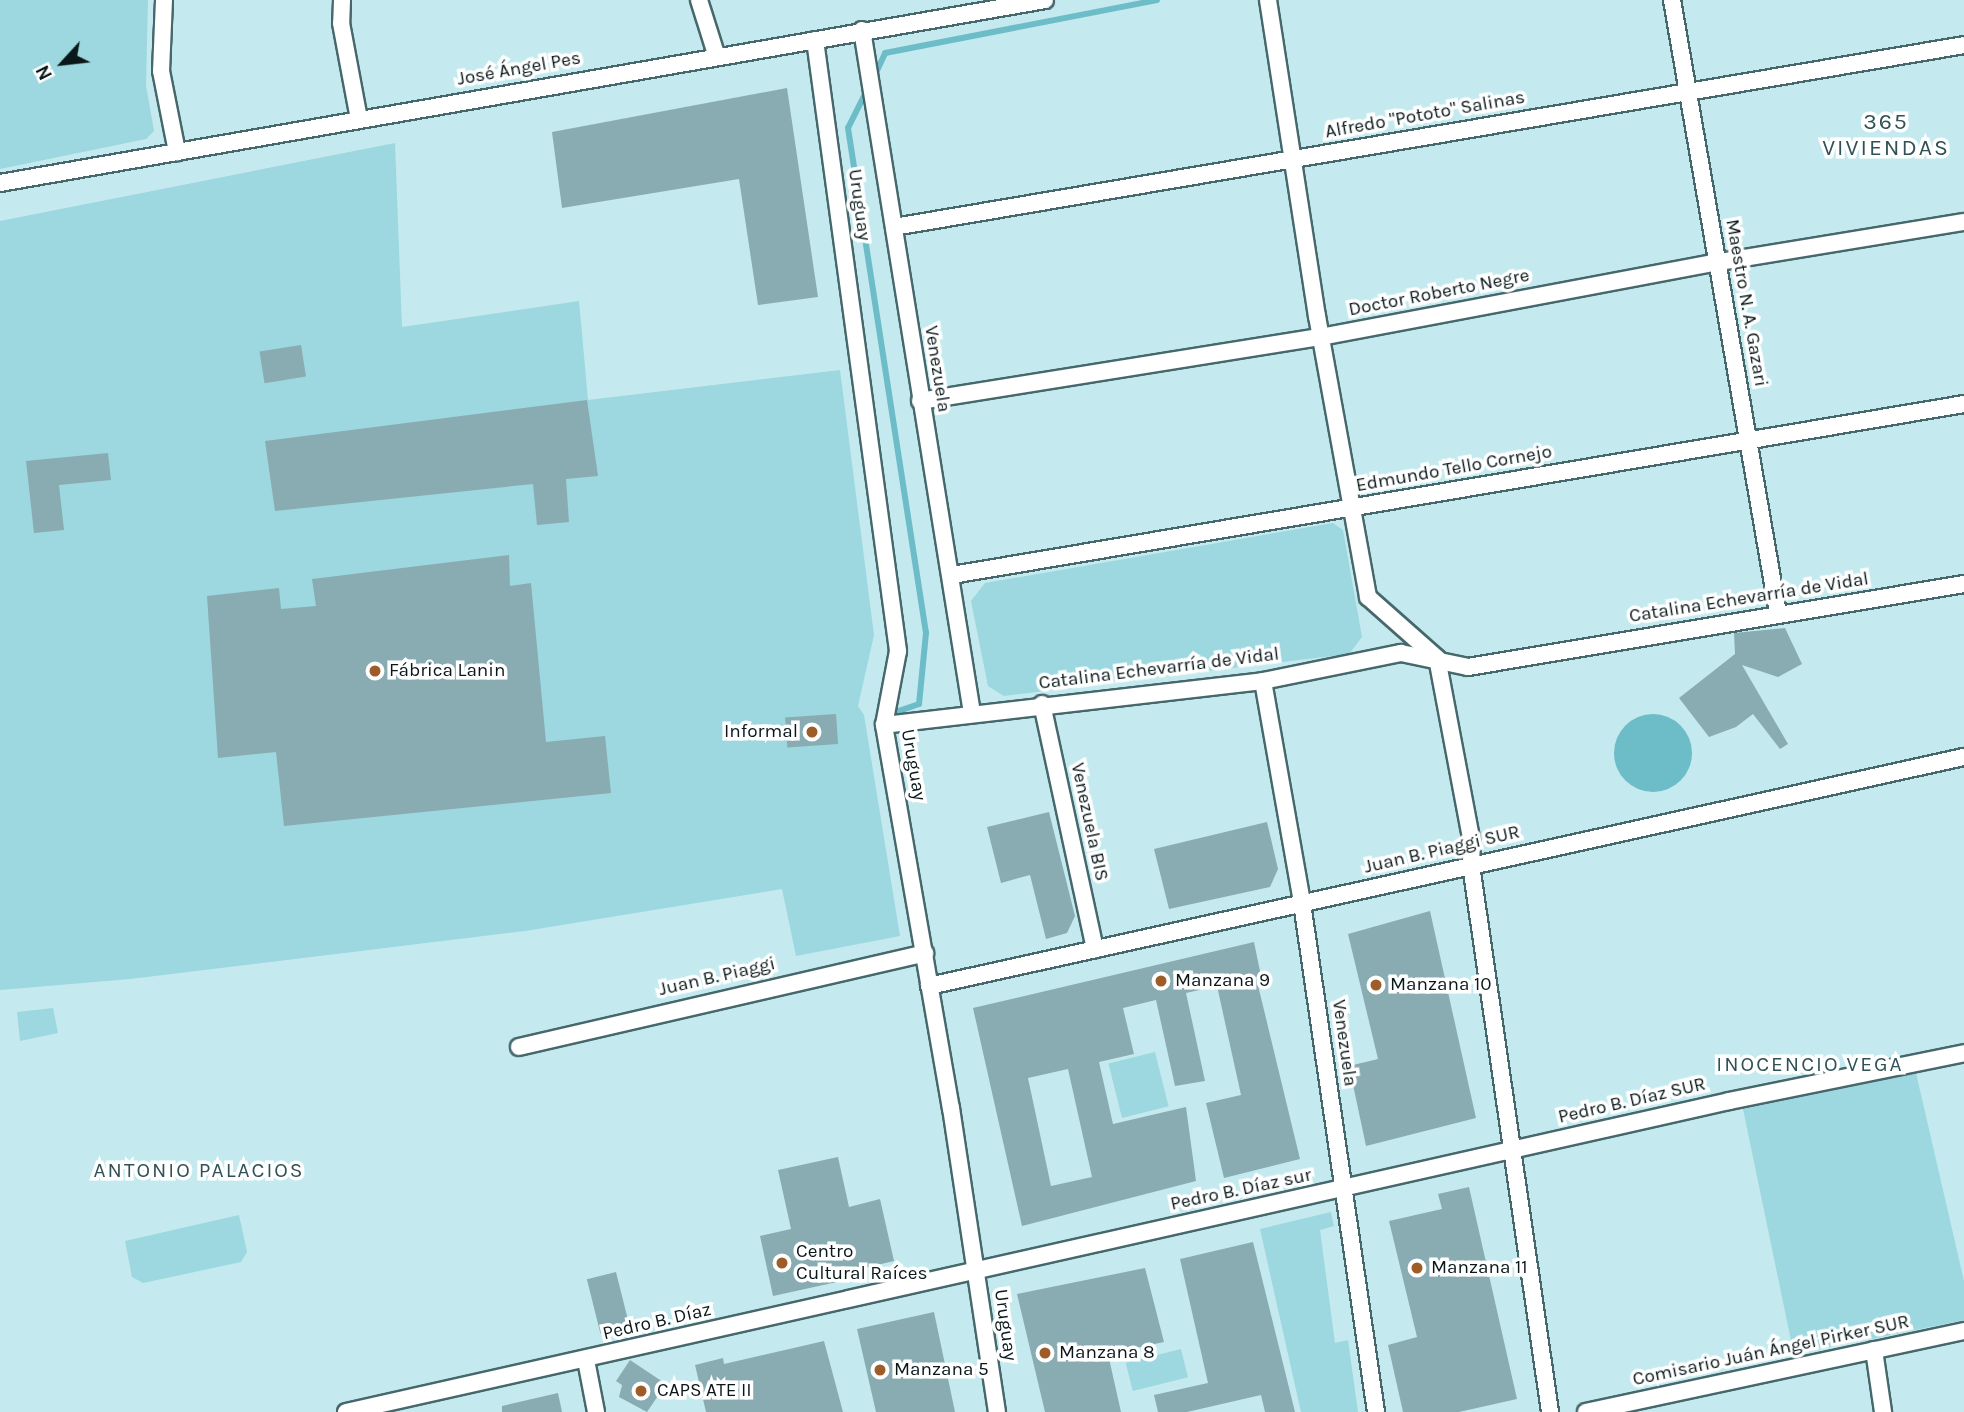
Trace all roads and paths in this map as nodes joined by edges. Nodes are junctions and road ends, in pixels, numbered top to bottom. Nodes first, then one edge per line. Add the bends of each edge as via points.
1 (164, 0) edge
2 (342, 0) edge
3 (699, 0) edge
4 (1045, 0) edge
5 (1268, 0) edge
6 (1672, 0) edge
7 (862, 30) junction
8 (816, 40) junction
9 (1964, 46) edge
10 (716, 54) junction
11 (1688, 90) junction
12 (359, 119) junction
13 (177, 152) junction
14 (1291, 160) junction
15 (0, 183) edge
16 (1964, 222) edge
17 (894, 228) junction
18 (1719, 262) junction
19 (1321, 337) junction
20 (920, 401) junction
21 (1964, 404) edge
22 (1748, 439) junction
23 (1350, 508) junction
24 (952, 575) junction
25 (1964, 584) edge
26 (1778, 613) junction
27 (1437, 658) junction
28 (1263, 681) junction
29 (1042, 704) junction
30 (972, 713) junction
31 (884, 725) junction
32 (1964, 757) edge
33 (1471, 865) junction
34 (1302, 903) junction
35 (1095, 949) junction
36 (925, 953) junction
37 (929, 986) junction
38 (519, 1047) dead end
39 (1964, 1053) edge
40 (1514, 1149) junction
41 (1343, 1189) junction
42 (976, 1269) junction
43 (1964, 1331) edge
44 (1874, 1350) junction
45 (586, 1360) junction
46 (346, 1412) edge
47 (596, 1412) edge
48 (997, 1412) edge
49 (1376, 1412) edge
50 (1550, 1412) edge
51 (1586, 1412) edge
52 (1883, 1412) edge

1 - 13 street via 161,71
2 - 12 street via 341,23
3 - 10 street
4 - 7 street, José Ángel Pes
5 - 14 street
6 - 11 street, Maestro N. A. Gazari
7 - 8 street, José Ángel Pes
7 - 17 street, Venezuela
8 - 10 street, José Ángel Pes
8 - 31 street, Uruguay via 898,651
9 - 11 street, Alfredo "Pototo" Salinas
10 - 12 street, José Ángel Pes
11 - 14 street, Alfredo "Pototo" Salinas
11 - 18 street, Maestro N. A. Gazari
12 - 13 street, José Ángel Pes
13 - 15 street, José Ángel Pes
14 - 17 street, Alfredo "Pototo" Salinas
14 - 19 street
16 - 18 street, Doctor Roberto Negre
17 - 20 street, Venezuela
18 - 19 street, Doctor Roberto Negre
18 - 22 street, Maestro N. A. Gazari
19 - 20 street, Doctor Roberto Negre
19 - 23 street
20 - 24 street, Venezuela
21 - 22 street, Edmundo Tello Cornejo
22 - 23 street, Edmundo Tello Cornejo
22 - 26 street, Maestro N. A. Gazari
23 - 24 street, Edmundo Tello Cornejo
23 - 27 street via 1368,597
24 - 30 street, Venezuela
25 - 26 street, Catalina Echevarría de Vidal
26 - 27 street, Catalina Echevarría de Vidal via 1468,667
27 - 28 street, Catalina Echevarría de Vidal via 1401,653
27 - 33 street via 1472,843
28 - 29 street, Catalina Echevarría de Vidal
28 - 34 street, Venezuela
29 - 30 street, Catalina Echevarría de Vidal
29 - 35 street, Venezuela BIS
30 - 31 street, Catalina Echevarría de Vidal
31 - 36 street, Uruguay
32 - 33 street, Juan B. Piaggi SUR
33 - 34 street, Juan B. Piaggi SUR
33 - 40 street
34 - 35 street, Juan B. Piaggi SUR
34 - 41 street, Venezuela
35 - 37 street, Juan B. Piaggi SUR
36 - 37 street, Uruguay
36 - 38 street, Juan B. Piaggi
37 - 42 street, Uruguay
39 - 40 street, Pedro B. Díaz SUR
40 - 41 street, Pedro B. Díaz sur
40 - 50 street
41 - 42 street, Pedro B. Díaz sur
41 - 49 street, Venezuela
42 - 45 street, Pedro B. Díaz
42 - 48 street, Uruguay
43 - 44 street, Comisario Juán Ángel Pirker SUR
44 - 51 street, Comisario Juán Ángel Pirker SUR
44 - 52 street
45 - 46 street, Pedro B. Díaz
45 - 47 street

